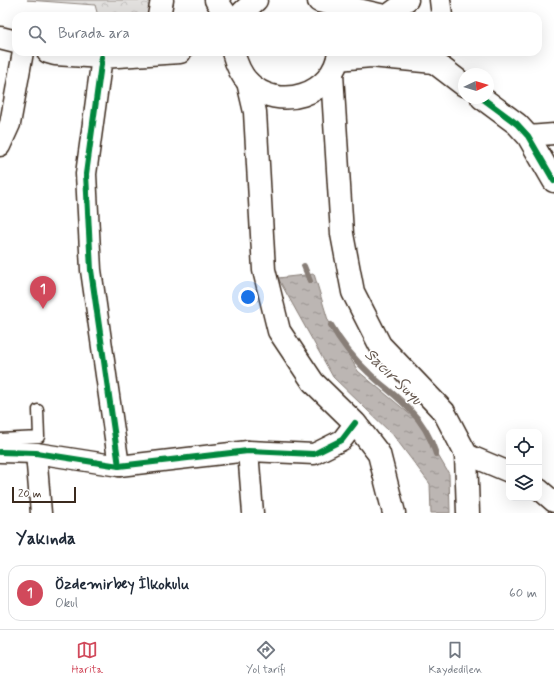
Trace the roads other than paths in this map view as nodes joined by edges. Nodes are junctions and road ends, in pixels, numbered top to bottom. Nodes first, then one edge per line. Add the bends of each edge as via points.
1 (162, 0) edge
2 (216, 0) edge
3 (256, 0) edge
4 (408, 0) edge
5 (440, 0) edge
6 (323, 6) edge
7 (159, 12) edge
8 (224, 12) edge
9 (243, 12) edge
10 (360, 12) edge
11 (391, 12) edge
12 (442, 12) edge
13 (0, 38) edge
14 (12, 41) edge
15 (23, 56) edge
16 (86, 56) edge
17 (110, 56) edge
18 (234, 56) edge
19 (371, 56) edge
20 (432, 56) edge
21 (102, 57) junction
22 (336, 62) edge
23 (458, 80) edge
24 (248, 82) junction
25 (490, 104) edge
26 (554, 134) edge
27 (528, 136) junction
28 (0, 146) edge
29 (554, 181) edge
30 (38, 410) dead end
31 (355, 423) junction
32 (0, 439) edge
33 (248, 451) junction
34 (0, 452) edge
35 (36, 453) junction
36 (466, 454) junction
37 (119, 466) junction
38 (506, 471) edge
39 (542, 492) edge
40 (554, 502) edge
41 (41, 513) edge
42 (253, 513) edge
43 (394, 513) edge
44 (468, 513) edge

1 - 7 main road
2 - 8 main road
3 - 9 main road
4 - 11 street
5 - 12 street
6 - 10 main road
13 - 14 main road
15 - 28 street via 10,124
16 - 21 main road
17 - 21 main road
18 - 24 main road via 237,66
19 - 22 main road
20 - 23 main road
21 - 37 street via 86,174 91,270
22 - 24 main road via 321,86 307,94 291,98 275,97 260,92
22 - 36 main road via 342,234 353,292 380,345 444,412
24 - 31 main road via 255,112 264,270 279,331 313,382
25 - 27 main road via 517,124
26 - 27 street
27 - 29 main road
30 - 32 lane via 39,437
31 - 33 street via 342,440 314,454
31 - 43 main road via 379,454
33 - 37 street
33 - 42 street
34 - 35 street
35 - 37 street
35 - 41 street
36 - 38 street
36 - 44 main road
39 - 40 street

